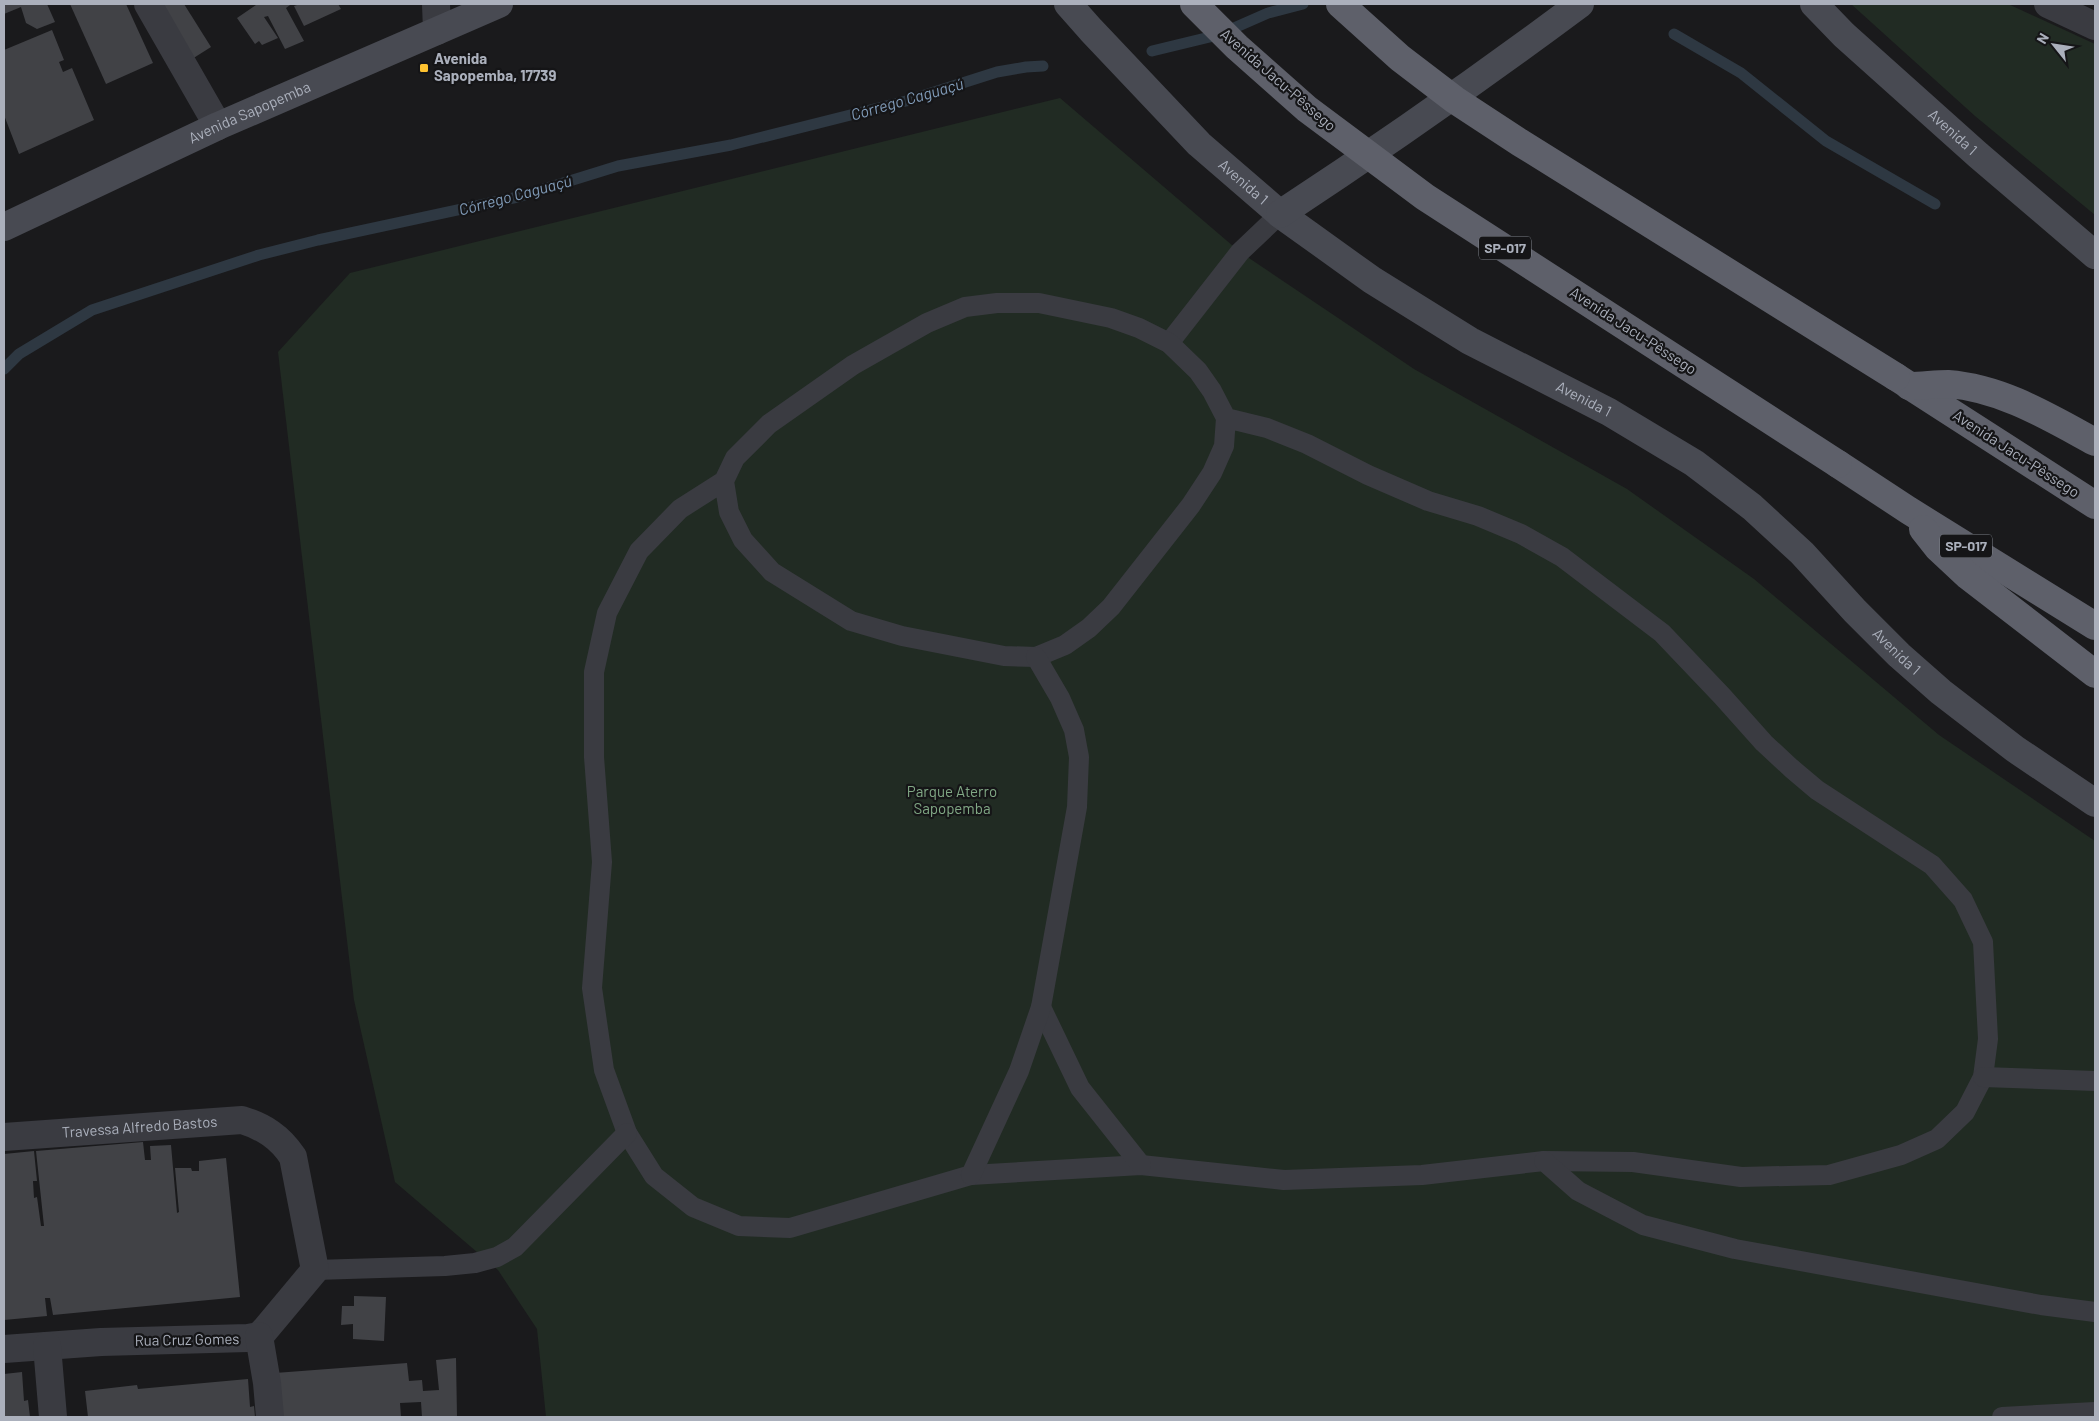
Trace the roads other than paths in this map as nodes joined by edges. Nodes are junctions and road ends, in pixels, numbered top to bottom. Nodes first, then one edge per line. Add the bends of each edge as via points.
1 (148, 4) edge
2 (436, 4) edge
3 (498, 4) edge
4 (1047, 4) edge
5 (1068, 4) edge
6 (1194, 4) edge
7 (1340, 4) edge
8 (1580, 4) edge
9 (1814, 4) edge
10 (2048, 4) edge
11 (2095, 26) edge
12 (1091, 30) junction
13 (437, 31) junction
14 (218, 126) junction
15 (1280, 214) junction
16 (4, 226) edge
17 (2095, 255) edge
18 (1169, 343) junction
19 (1903, 382) junction
20 (1226, 418) junction
21 (2095, 442) edge
22 (724, 481) junction
23 (2095, 505) edge
24 (1908, 510) junction
25 (2095, 626) edge
26 (1036, 657) junction
27 (2095, 674) edge
28 (2095, 803) edge
29 (1041, 1007) junction
30 (1982, 1077) junction
31 (2095, 1081) edge
32 (627, 1133) junction
33 (4, 1137) edge
34 (1544, 1161) junction
35 (1141, 1165) junction
36 (971, 1175) junction
37 (315, 1270) junction
38 (2095, 1312) edge
39 (259, 1336) junction
40 (47, 1346) junction
41 (4, 1349) edge
42 (2095, 1412) edge
43 (53, 1417) edge
44 (270, 1417) edge
45 (2002, 1417) edge

1 - 14 street
2 - 13 street
3 - 13 main road, Avenida Sapopemba
4 - 12 main road
5 - 12 main road, Avenida 1
6 - 24 highway, Avenida Jacu-Pêssego / SP-017, bridge via 1307,110 1425,198
7 - 19 highway, Avenida Jacu-Pêssego, bridge via 1400,58 1455,100
8 - 15 main road via 1500,64
9 - 17 main road, Avenida 1 via 1978,155
10 - 11 street
12 - 15 main road, Avenida 1 via 1200,144
13 - 14 main road, Avenida Sapopemba
14 - 16 main road, Avenida Sapopemba
15 - 18 lane via 1240,252
15 - 28 main road, Avenida 1 via 1372,280 1470,341 1609,412 1694,463 1752,507 1802,553 1855,611 1941,692 2015,749
18 - 20 lane via 1198,371
18 - 22 lane via 1111,318 1039,303 965,307 927,323 853,365 769,424 735,458
19 - 21 highway via 1948,384 1986,391 2029,407
19 - 23 highway, Avenida Jacu-Pêssego
20 - 26 lane via 1224,446 1212,473 1185,513 1111,607 1066,645
20 - 30 lane via 1267,428 1307,444 1428,501 1478,516 1521,534 1562,557 1662,634 1791,768 1818,790 1932,865 1963,900 1983,942 1988,1039
22 - 26 lane via 729,512 743,540 772,572 850,621 902,636 1004,656
22 - 32 lane via 680,509 639,551 607,613 594,672 594,757 602,862 592,988 604,1070
24 - 25 highway, Avenida Jacu-Pêssego / SP-017
24 - 27 highway via 1938,548 1968,576
26 - 29 lane via 1064,706 1074,730 1079,757 1077,807
29 - 35 lane via 1080,1088
29 - 36 lane via 1019,1071
30 - 31 lane
30 - 34 lane via 1964,1112 1937,1139 1900,1155 1828,1175 1741,1177 1633,1162
32 - 36 lane via 654,1176 693,1208 740,1226 790,1228
32 - 37 lane via 515,1247 497,1257 445,1266
33 - 37 street, Travessa Alfredo Bastos via 242,1120 258,1125 274,1134 293,1157
34 - 35 lane via 1422,1175 1284,1180
34 - 38 lane via 1578,1191 1643,1225 1735,1249
35 - 36 lane
37 - 39 street, Rua Cruz Gomes
39 - 40 street, Rua Cruz Gomes
39 - 44 street
40 - 41 street, Rua Cruz Gomes
40 - 43 street
42 - 45 lane

